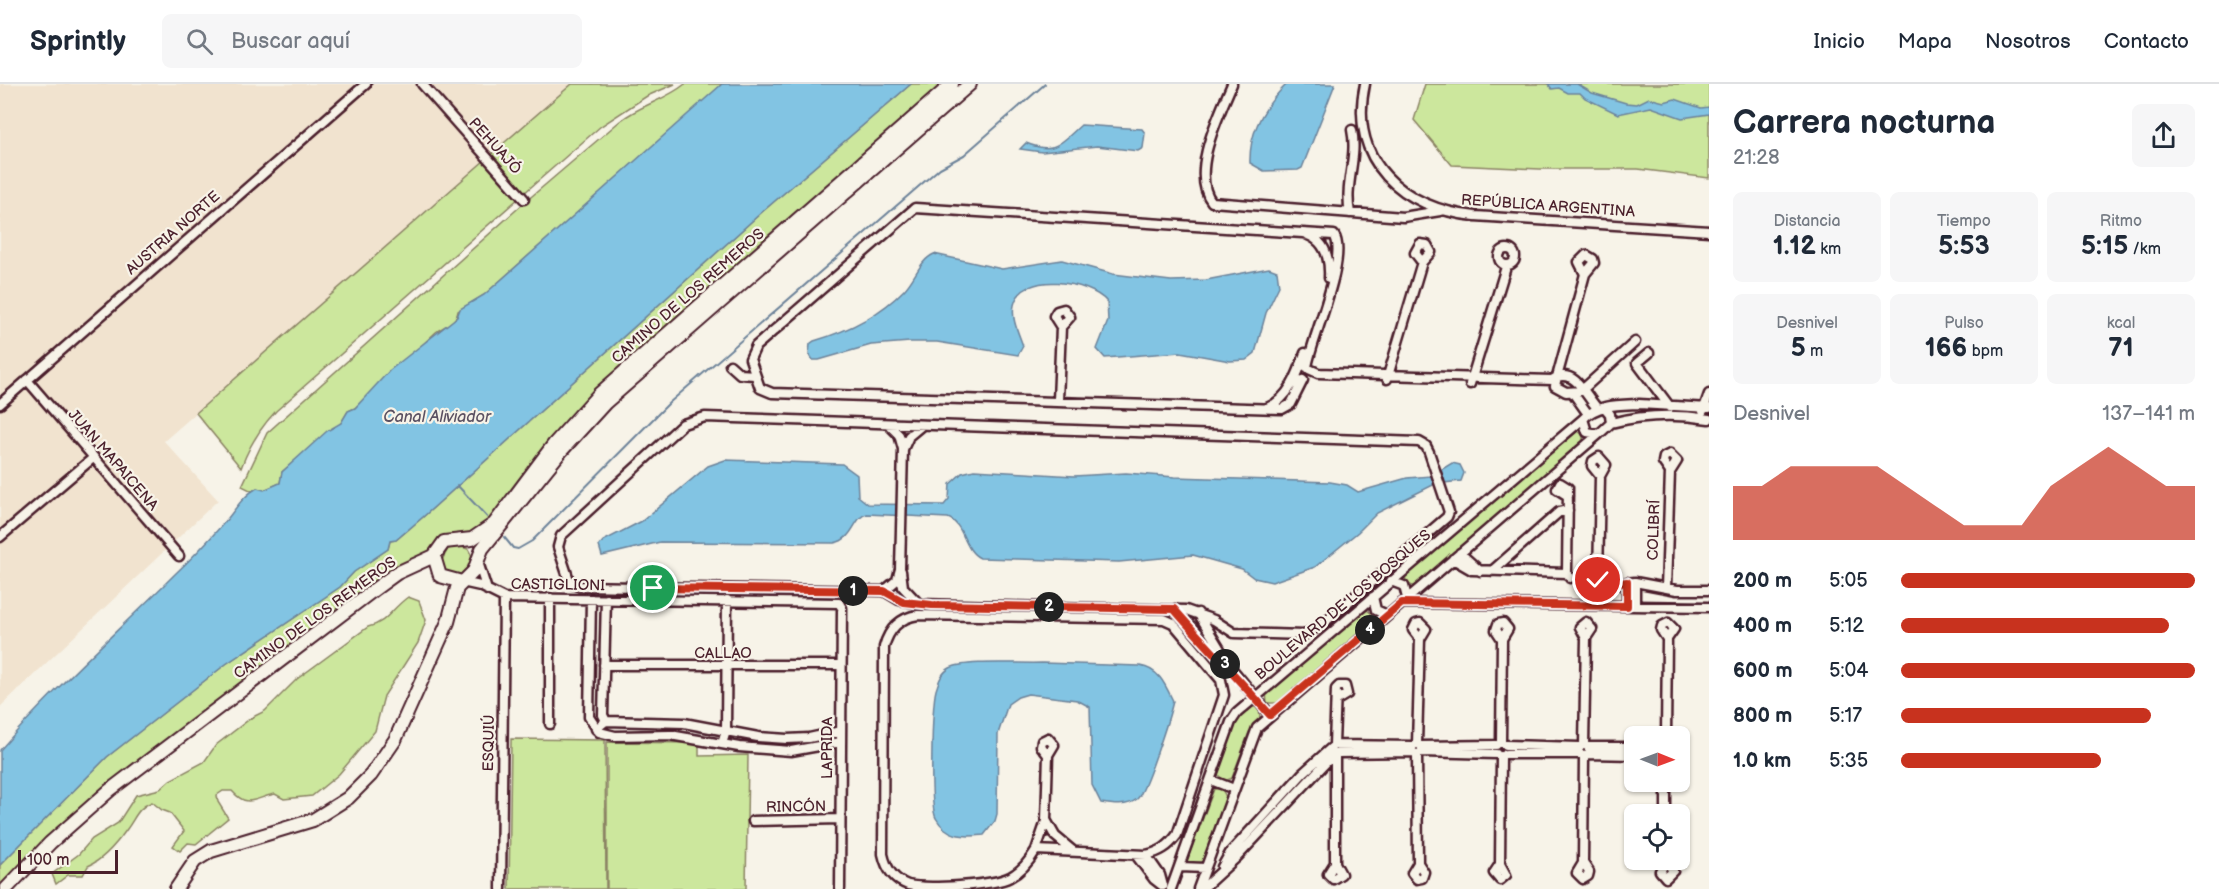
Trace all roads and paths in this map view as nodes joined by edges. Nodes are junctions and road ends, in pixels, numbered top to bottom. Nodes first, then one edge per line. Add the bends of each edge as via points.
1 (366, 84) edge
2 (422, 84) edge
3 (952, 84) edge
4 (970, 84) edge
5 (1232, 84) edge
6 (1365, 84) edge
7 (1352, 130) dead end
8 (524, 199) dead end
9 (1441, 211) junction
10 (1350, 213) junction
11 (1709, 231) edge
12 (1302, 233) junction
13 (1422, 262) dead end
14 (1506, 267) dead end
15 (1585, 274) dead end
16 (1061, 327) dead end
17 (1635, 342) dead end
18 (1649, 352) dead end
19 (1562, 360) junction
20 (730, 365) dead end
21 (1304, 372) junction
22 (754, 375) junction
23 (1568, 376) junction
24 (1387, 378) junction
25 (27, 380) junction
26 (1470, 381) junction
27 (1556, 382) junction
28 (1577, 388) junction
29 (1709, 392) edge
30 (1058, 400) junction
31 (0, 404) edge
32 (1639, 404) junction
33 (1670, 405) junction
34 (1691, 405) junction
35 (1601, 408) junction
36 (1706, 408) edge
37 (1585, 416) junction
38 (1670, 416) junction
39 (1639, 418) junction
40 (1705, 418) edge
41 (887, 423) junction
42 (1611, 423) junction
43 (923, 425) junction
44 (1599, 434) junction
45 (903, 449) junction
46 (93, 458) junction
47 (1670, 472) dead end
48 (1600, 476) dead end
49 (1568, 496) dead end
50 (1568, 510) junction
51 (0, 537) edge
52 (457, 539) junction
53 (180, 556) dead end
54 (434, 556) junction
55 (1456, 556) junction
56 (478, 562) junction
57 (900, 569) junction
58 (1492, 571) junction
59 (1391, 581) junction
60 (462, 582) junction
61 (1631, 582) junction
62 (1666, 588) junction
63 (487, 590) junction
64 (1709, 590) edge
65 (884, 591) junction
66 (1373, 597) junction
67 (504, 598) junction
68 (550, 598) junction
69 (591, 599) junction
70 (606, 599) junction
71 (727, 600) junction
72 (1404, 600) junction
73 (919, 604) junction
74 (1631, 606) junction
75 (1709, 607) edge
76 (842, 608) joint
77 (1174, 609) junction
78 (1198, 613) junction
79 (1387, 615) junction
80 (1586, 638) dead end
81 (1419, 639) dead end
82 (1502, 639) dead end
83 (1667, 639) dead end
84 (604, 665) junction
85 (841, 665) junction
86 (726, 666) junction
87 (1232, 669) junction
88 (1255, 698) junction
89 (1337, 700) dead end
90 (1270, 715) junction
91 (606, 721) junction
92 (550, 724) dead end
93 (1666, 726) edge
94 (596, 729) junction
95 (726, 731) junction
96 (841, 731) junction
97 (841, 742) junction
98 (722, 744) junction
99 (1624, 748) edge
100 (1417, 749) junction
101 (1335, 750) junction
102 (1501, 750) junction
103 (1584, 751) junction
104 (1624, 754) edge
105 (1048, 755) dead end
106 (1211, 780) junction
107 (1234, 789) junction
108 (840, 819) junction
109 (1046, 820) junction
110 (753, 821) dead end
111 (1036, 850) junction
112 (1074, 851) junction
113 (1141, 855) junction
114 (1335, 863) dead end
115 (1418, 863) dead end
116 (1583, 863) dead end
117 (1500, 864) dead end
118 (1181, 867) junction
119 (1205, 868) junction
120 (1166, 888) edge
121 (6, 889) edge
122 (176, 889) edge
123 (501, 889) edge
124 (840, 889) edge
125 (1200, 889) edge

1 - 25 street, AUSTRIA NORTE
2 - 8 street, PEHUAJÓ
3 - 52 main road, CAMINO DE LOS REMEROS via 599,394 554,444 494,524 480,535
4 - 56 main road, CAMINO DE LOS REMEROS via 605,403 490,538
5 - 10 street via 1209,135 1206,152 1207,195 1212,202
6 - 9 street, REPÚBLICA ARGENTINA via 1362,122 1377,162 1410,198
7 - 10 street via 1354,150 1347,198
9 - 10 street via 1402,217
9 - 11 street, REPÚBLICA ARGENTINA
12 - 21 street via 1319,242 1329,266
12 - 21 street via 1334,235 1337,242 1334,276
12 - 22 street via 915,208 756,346 750,359
13 - 24 street
14 - 26 street
15 - 19 street
16 - 30 street
17 - 28 street
18 - 33 street via 1638,363
19 - 23 street
19 - 27 street
20 - 22 street via 740,374
21 - 24 street
21 - 30 street via 1282,399 1267,408 1110,405
22 - 30 street via 760,388 772,393
23 - 27 street
23 - 28 street
24 - 26 street
25 - 31 street, AUSTRIA NORTE
25 - 46 street, JUAN MAPAICENA
26 - 27 street
27 - 28 street
28 - 35 street
28 - 37 street
29 - 34 street
29 - 36 street
32 - 33 street
32 - 35 street
32 - 39 street
33 - 34 street
33 - 38 street
34 - 36 street
35 - 37 street
35 - 42 street via 1610,414
36 - 40 street
37 - 44 street via 1587,432
37 - 59 street, BOULEVARD DE LOS BOSQUES
38 - 39 street
38 - 40 street
39 - 42 street
41 - 43 street
41 - 45 street via 899,435
41 - 65 street via 705,417 690,420 561,536 558,547 574,585
42 - 44 street
43 - 45 street via 909,436
43 - 78 street via 1419,442 1426,446 1448,507 1447,517 1310,633 1234,633
44 - 55 street
45 - 57 street
46 - 51 street
46 - 53 street, JUAN MAPAICENA
47 - 62 street, COLIBRÍ
48 - 61 street via 1596,574 1606,585
49 - 50 street
50 - 58 street via 1559,512
50 - 58 street via 1568,575
52 - 54 main road, CAMINO DE LOS REMEROS via 444,542
52 - 56 main road via 473,548
54 - 60 main road via 440,576
54 - 121 main road, CAMINO DE LOS REMEROS via 397,573 141,766 50,843
55 - 58 street via 1465,569
55 - 72 street
56 - 60 main road, CAMINO DE LOS REMEROS via 474,572
56 - 63 street
57 - 65 street via 897,580
57 - 73 street via 903,587
59 - 66 street, BOULEVARD DE LOS BOSQUES
59 - 72 street via 1404,586
60 - 63 street, CASTIGLIONI
60 - 122 main road, CAMINO DE LOS REMEROS via 395,740 371,775 337,806 313,820 211,851 195,861
61 - 62 street
61 - 74 street
62 - 64 street
63 - 67 street, CASTIGLIONI
65 - 73 street via 899,600
66 - 79 street via 1376,610
66 - 88 street, BOULEVARD DE LOS BOSQUES
67 - 68 street, CASTIGLIONI
67 - 123 street, ESQUIÚ
68 - 69 street, CASTIGLIONI
68 - 92 street
69 - 70 street, CASTIGLIONI
69 - 94 street via 589,717
70 - 71 street, CASTIGLIONI
70 - 84 street
71 - 76 street, CASTIGLIONI via 835,600
71 - 86 street
72 - 74 street
72 - 79 street
73 - 77 street
74 - 75 street
76 - 85 street, LAPRIDA
77 - 78 street
77 - 87 street
78 - 87 street
79 - 90 street
80 - 103 street
81 - 100 street
82 - 102 street
83 - 93 street
84 - 86 street, CALLAO
84 - 91 street
85 - 86 street, CALLAO
85 - 96 street, LAPRIDA
86 - 95 street
87 - 88 street
88 - 90 street
88 - 106 street, BOULEVARD DE LOS BOSQUES via 1231,722
89 - 101 street
90 - 107 street via 1254,732
91 - 94 street
91 - 95 street via 684,723
94 - 98 street via 607,735 670,735
95 - 96 street via 787,739
95 - 98 street
96 - 97 street, LAPRIDA
97 - 98 street via 790,751
97 - 108 street, LAPRIDA
99 - 103 street
100 - 101 street
100 - 102 street
100 - 115 street
101 - 114 street
101 - 125 street via 1237,858
102 - 103 street
102 - 117 street
103 - 104 street
103 - 116 street
105 - 109 street
106 - 107 street
106 - 118 street, BOULEVARD DE LOS BOSQUES
107 - 119 street
108 - 110 street, RINCÓN
108 - 124 street, LAPRIDA
109 - 111 street
109 - 112 street via 1055,836
111 - 112 street
111 - 113 street via 1022,869 991,885 909,886 888,869 883,854 884,647 891,630 901,620 918,615 1164,619 1173,623 1221,681 1224,695 1177,835 1166,848
112 - 113 street
113 - 120 street via 1160,875
118 - 119 street
118 - 120 street, BOULEVARD DE LOS BOSQUES
119 - 125 street

